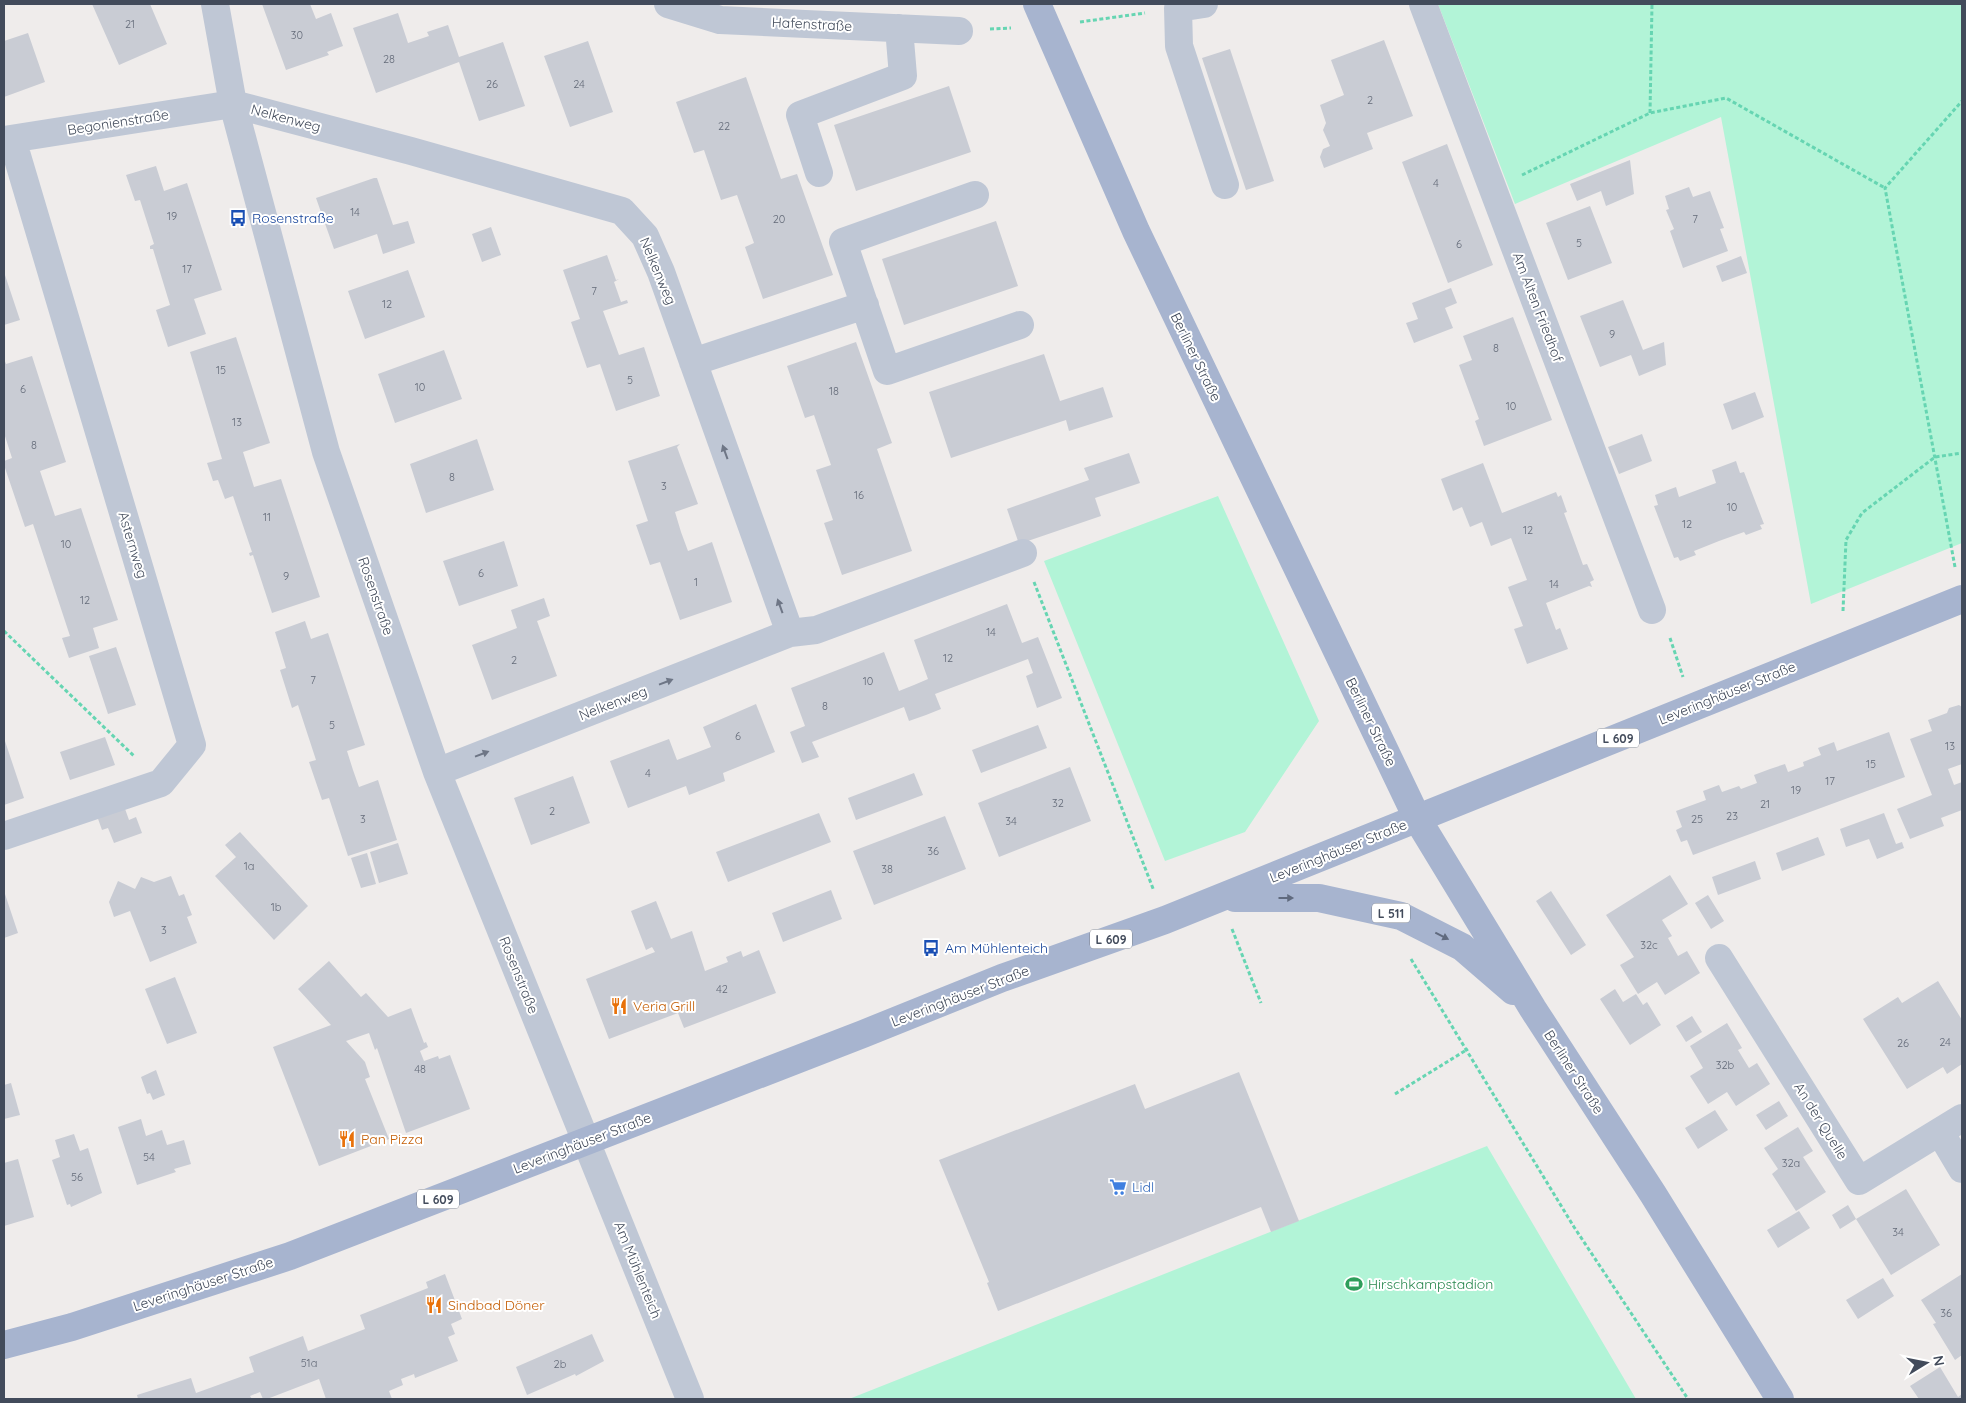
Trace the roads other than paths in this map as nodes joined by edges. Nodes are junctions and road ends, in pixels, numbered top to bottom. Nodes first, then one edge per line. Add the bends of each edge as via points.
1 (215, 4) edge
2 (668, 4) edge
3 (1037, 4) edge
4 (1423, 4) edge
5 (1191, 6) edge
6 (899, 28) junction
7 (959, 31) dead end
8 (233, 104) junction
9 (8, 140) edge
10 (819, 173) dead end
11 (1225, 185) dead end
12 (975, 195) dead end
13 (865, 305) junction
14 (1020, 325) dead end
15 (693, 362) junction
16 (1023, 553) road end
17 (1962, 599) edge
18 (1652, 610) road end
19 (790, 634) junction
20 (437, 772) junction
21 (1418, 820) junction
22 (4, 836) edge
23 (1220, 898) junction
24 (1719, 958) dead end
25 (1533, 1009) junction
26 (1951, 1125) edge
27 (585, 1142) junction
28 (1962, 1169) edge
29 (4, 1345) edge
30 (690, 1399) edge
31 (1780, 1399) edge

1 - 8 street, Rosenstraße
2 - 6 street, Hafenstraße via 720,20
3 - 21 main road, Berliner Straße / L 511 via 1136,231
4 - 18 street, Am Alten Friedhof
5 - 11 street via 1179,46
6 - 7 street, Hafenstraße
6 - 10 street via 903,76 800,116
8 - 9 street, Begonienstraße
8 - 15 street, Nelkenweg via 622,211 646,236
8 - 20 street, Rosenstraße via 326,452
9 - 22 street, Asternweg via 192,745 161,782
12 - 13 street via 844,242
13 - 14 street via 888,371
13 - 15 street
19 -> 15 street, Nelkenweg
16 - 19 street, Nelkenweg via 816,630
17 - 21 main road, Leveringhäuser Straße / L 609
20 -> 19 street, Nelkenweg
20 - 27 street, Rosenstraße
21 - 23 main road, Leveringhäuser Straße / L 609
21 - 25 main road, Berliner Straße / L 511
23 -> 25 main road, L 511 via 1319,898 1402,916 1462,947
23 - 27 main road, Leveringhäuser Straße / L 609 via 944,1000
24 - 26 street, An der Quelle via 1859,1181
25 - 31 main road, Berliner Straße / L 511
26 - 28 street
27 - 29 main road, Leveringhäuser Straße / L 609 via 290,1256 72,1327
27 - 30 street, Am Mühlenteich

